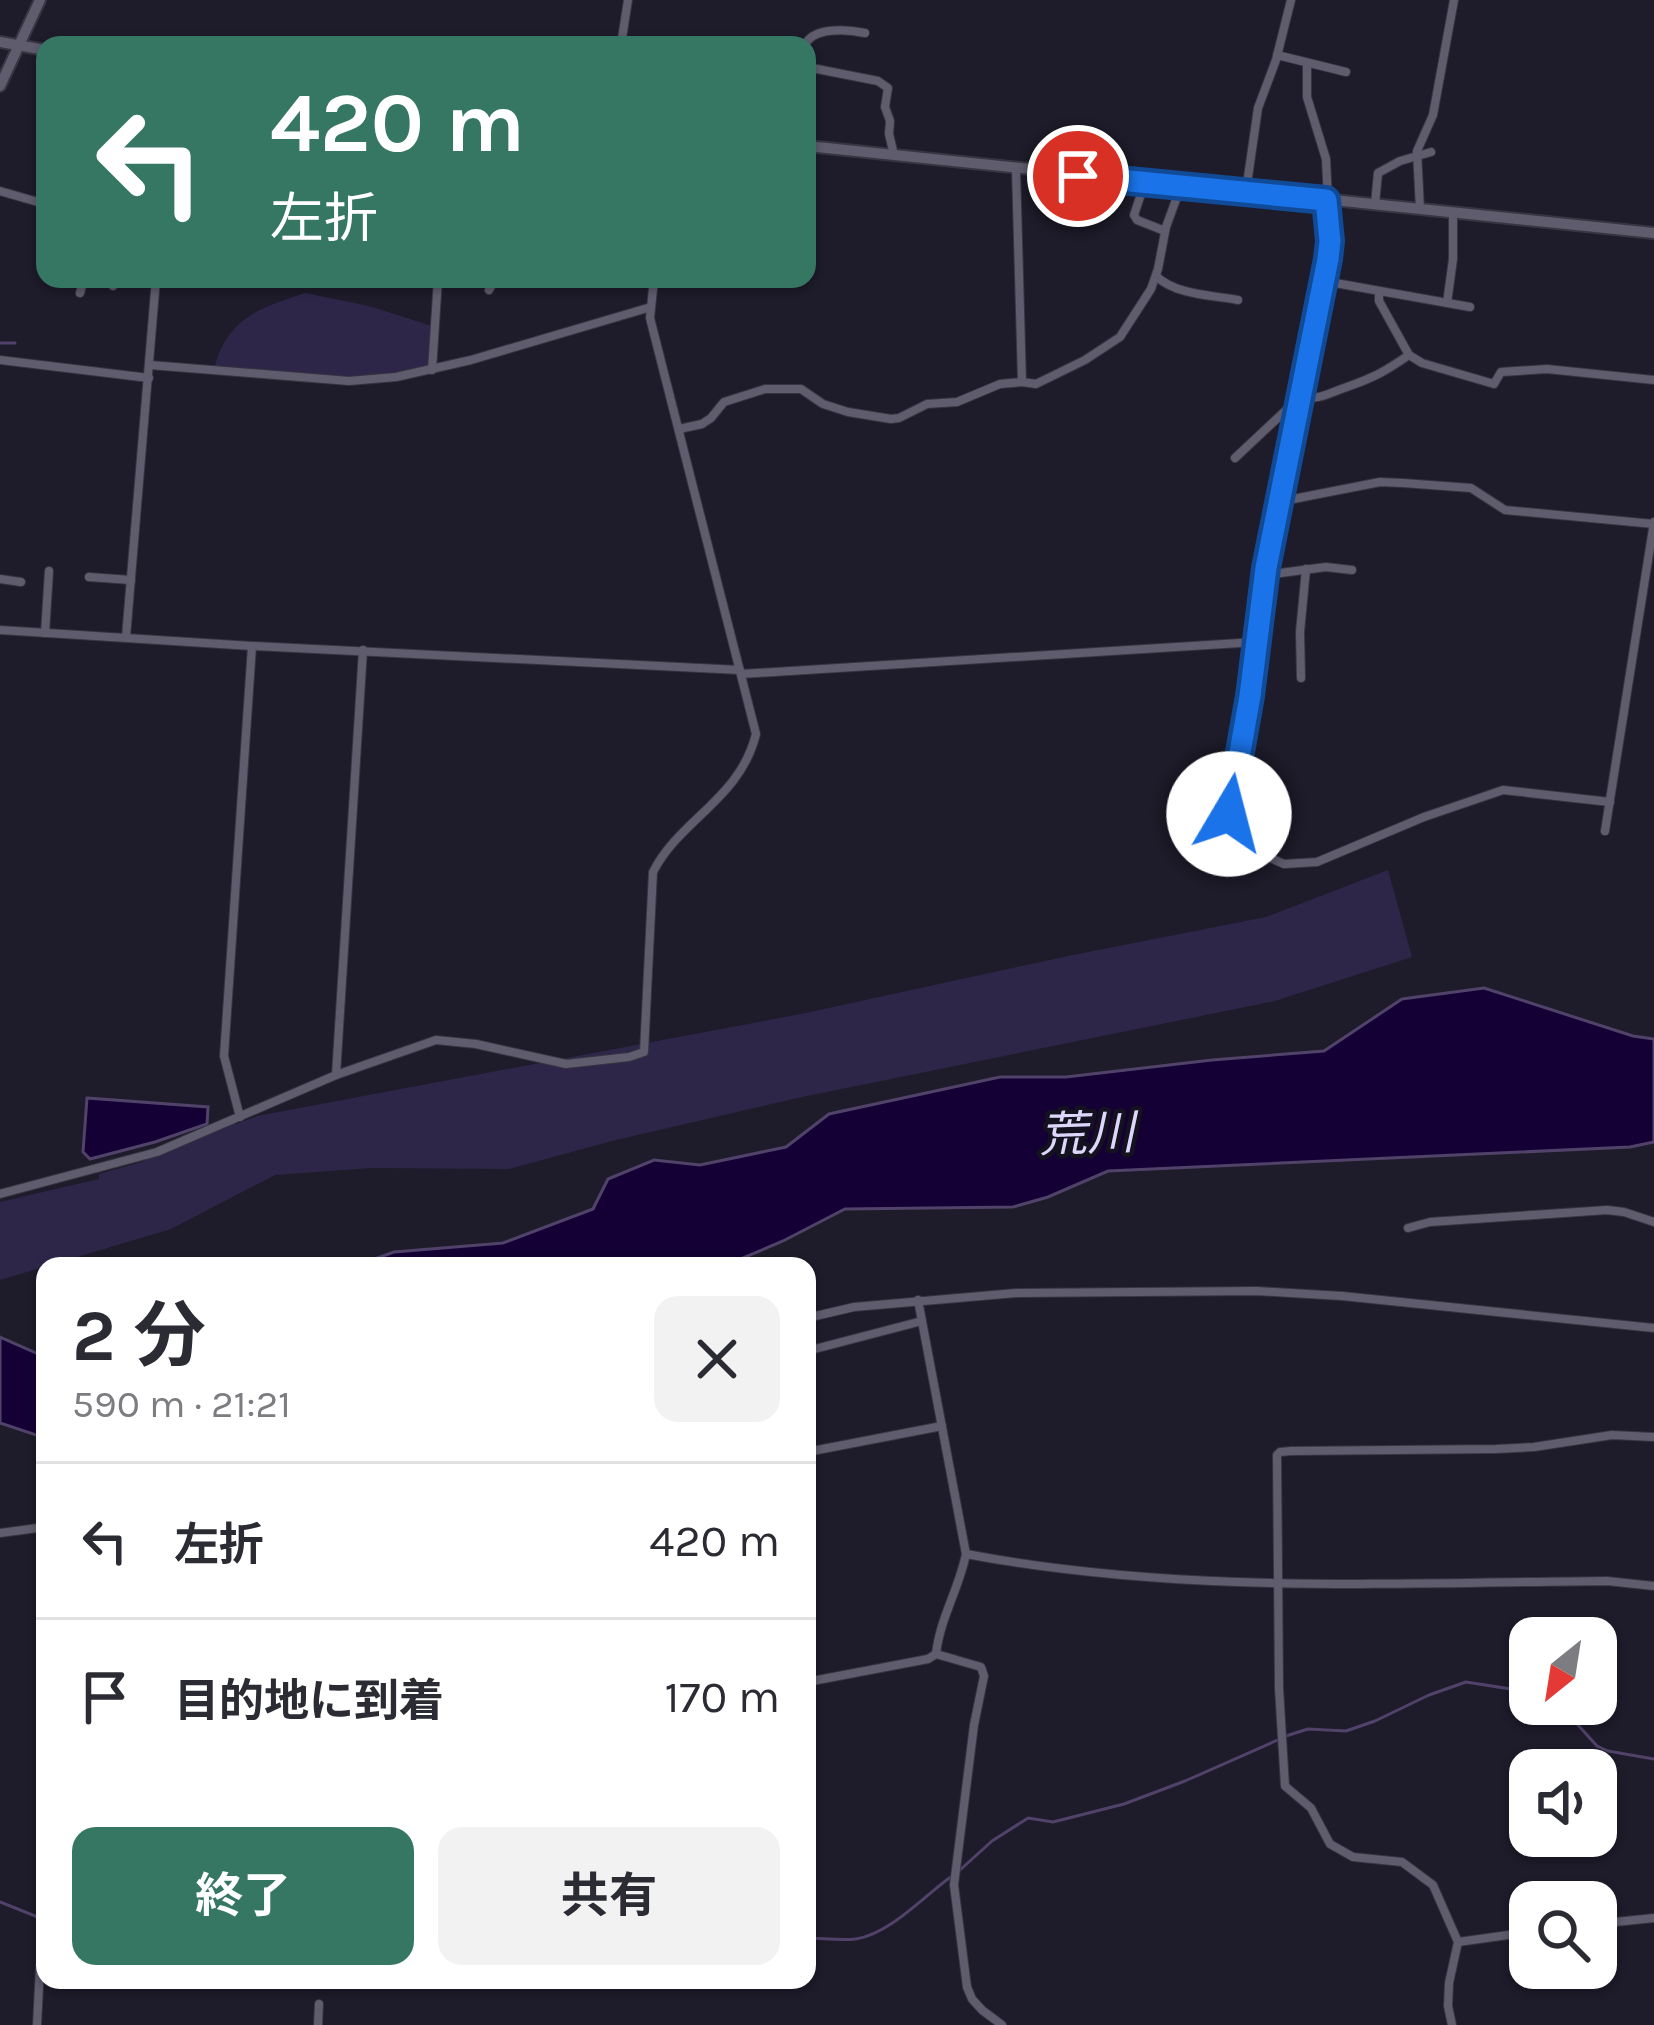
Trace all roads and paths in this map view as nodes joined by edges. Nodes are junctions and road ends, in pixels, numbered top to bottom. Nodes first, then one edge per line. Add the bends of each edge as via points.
1 (40, 0) edge
2 (628, 0) edge
3 (1291, 0) edge
4 (1454, 0) edge
5 (865, 33) dead end
6 (622, 36) edge
7 (809, 36) edge
8 (0, 42) edge
9 (20, 46) junction
10 (36, 49) edge
11 (1277, 55) junction
12 (1307, 62) junction
13 (816, 69) edge
14 (1346, 72) dead end
15 (0, 86) edge
16 (816, 147) edge
17 (1431, 152) dead end
18 (894, 156) junction
19 (1417, 156) junction
20 (1016, 169) junction
21 (1145, 182) junction
22 (1181, 186) junction
23 (0, 191) edge
24 (1246, 192) junction
25 (1327, 200) junction
26 (36, 201) edge
27 (1375, 205) junction
28 (1420, 210) junction
29 (1453, 213) junction
30 (1165, 231) junction
31 (1654, 233) edge
32 (1156, 276) junction
33 (1324, 281) junction
34 (81, 288) edge
35 (155, 288) edge
36 (437, 288) edge
37 (653, 288) edge
38 (1379, 292) junction
39 (80, 293) dead end
40 (1238, 300) dead end
41 (1447, 303) junction
42 (1470, 307) dead end
43 (651, 308) junction
44 (1409, 355) junction
45 (0, 360) edge
46 (150, 365) junction
47 (432, 370) junction
48 (149, 377) junction
49 (1654, 380) edge
50 (1022, 382) junction
51 (1299, 398) junction
52 (679, 430) junction
53 (1235, 458) dead end
54 (1278, 502) junction
55 (1654, 523) edge
56 (1306, 569) junction
57 (1352, 570) dead end
58 (49, 571) dead end
59 (1265, 575) junction
60 (89, 577) dead end
61 (0, 579) edge
62 (131, 580) junction
63 (21, 581) dead end
64 (0, 630) edge
65 (45, 633) junction
66 (126, 637) junction
67 (1256, 642) junction
68 (252, 646) junction
69 (363, 650) junction
70 (740, 672) junction
71 (1301, 678) dead end
72 (1208, 786) dead end
73 (1610, 802) junction
74 (1229, 814) junction
75 (1605, 831) dead end
76 (336, 1075) junction
77 (240, 1117) junction
78 (0, 1194) edge
79 (1654, 1222) edge
80 (1408, 1228) dead end
81 (918, 1300) junction
82 (816, 1316) edge
83 (922, 1321) junction
84 (1654, 1328) edge
85 (816, 1349) edge
86 (942, 1426) junction
87 (1654, 1437) edge
88 (816, 1450) edge
89 (36, 1528) edge
90 (0, 1533) edge
91 (966, 1554) junction
92 (1278, 1585) junction
93 (1654, 1586) edge
94 (936, 1654) junction
95 (816, 1680) edge
96 (1654, 1918) edge
97 (1617, 1922) edge
98 (1509, 1935) edge
99 (1458, 1942) junction
100 (39, 1989) edge
101 (320, 2004) dead end
102 (37, 2025) edge
103 (318, 2025) edge
104 (1002, 2025) edge
105 (1452, 2025) edge

1 - 9 street
2 - 6 street
3 - 11 street
4 - 19 street via 1433,116
5 - 7 street
8 - 9 street
9 - 10 street
9 - 15 street
11 - 12 street
11 - 24 street via 1258,108
12 - 14 street
12 - 25 street
13 - 18 street via 888,88
16 - 18 street
17 - 19 street
18 - 20 street
19 - 27 street via 1378,173
19 - 28 street
20 - 21 street
20 - 50 street
21 - 22 street
21 - 30 street via 1134,215
22 - 24 street
22 - 30 street
23 - 26 street
24 - 25 street
25 - 27 street
25 - 33 street
27 - 28 street
28 - 29 street
29 - 31 street
29 - 41 street
30 - 32 street
32 - 40 street via 1179,289
32 - 50 street via 1120,337 1036,384
33 - 38 street
33 - 51 street
34 - 39 street
35 - 46 street
36 - 47 street
37 - 43 street
38 - 41 street
38 - 44 street
41 - 42 street
43 - 47 street
43 - 52 street
44 - 49 street via 1494,384 1501,372 1547,369
44 - 51 street via 1324,399
45 - 48 street
46 - 47 street via 349,381
46 - 48 street
48 - 62 street
50 - 52 street via 891,419 823,404 802,388 765,389
51 - 53 street
51 - 54 street
52 - 70 street
54 - 55 street via 1403,483 1471,488 1505,510
54 - 59 street
55 - 73 street
56 - 57 street
56 - 59 street
56 - 71 street
58 - 65 street
59 - 67 street
60 - 62 street
61 - 63 street
62 - 66 street
64 - 65 street
65 - 66 street
66 - 68 street
67 - 70 street
67 - 74 street
68 - 69 street
68 - 77 street via 224,1056
69 - 70 street
69 - 76 street
70 - 76 street via 756,734 749,758 653,872 644,1052 566,1064 436,1040
72 - 74 street
73 - 74 street via 1503,790 1317,862 1284,864 1257,852
73 - 75 street
76 - 77 street
77 - 78 street via 157,1152
79 - 80 street via 1607,1210
81 - 82 street
81 - 83 street
81 - 84 street via 1257,1291
83 - 85 street
83 - 86 street
86 - 88 street
86 - 91 street
87 - 92 street via 1496,1449 1280,1451
89 - 90 street
91 - 92 street via 1120,1576
91 - 94 street
92 - 93 street
92 - 99 street via 1285,1786 1311,1808 1330,1844 1353,1856 1402,1862 1433,1885
94 - 95 street
94 - 104 street via 983,1670 954,1885 971,1999
96 - 97 street
98 - 99 street
99 - 105 street via 1449,1983
100 - 102 street
101 - 103 street

